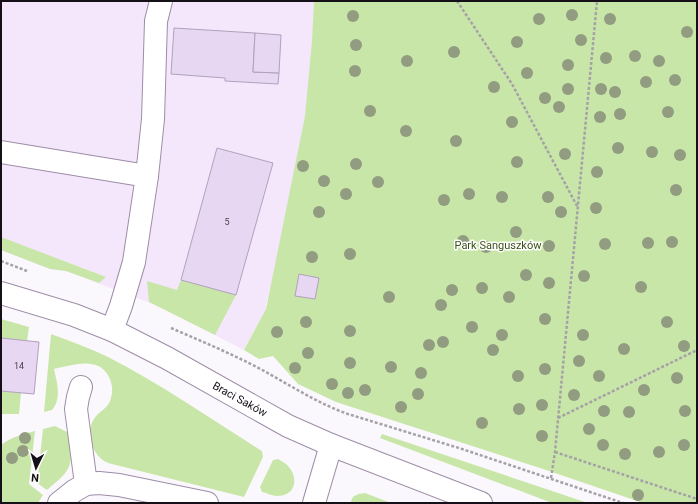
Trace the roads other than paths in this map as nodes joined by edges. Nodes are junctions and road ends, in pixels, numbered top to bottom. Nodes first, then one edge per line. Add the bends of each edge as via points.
1 (161, 1) edge
2 (1, 152) edge
3 (147, 176) junction
4 (1, 293) edge
5 (112, 330) junction
6 (81, 386) dead end
7 (331, 445) junction
8 (86, 484) junction
9 (60, 503) edge
10 (207, 503) edge
11 (314, 503) edge
12 (481, 503) edge

1 - 3 street via 156,21 153,119
2 - 3 street
3 - 5 street via 134,262
4 - 5 street, Braci Saków via 74,315
5 - 7 street, Braci Saków via 288,426
6 - 8 street via 76,409
7 - 11 street
7 - 12 street, Braci Saków
8 - 9 street
8 - 10 street via 119,485

